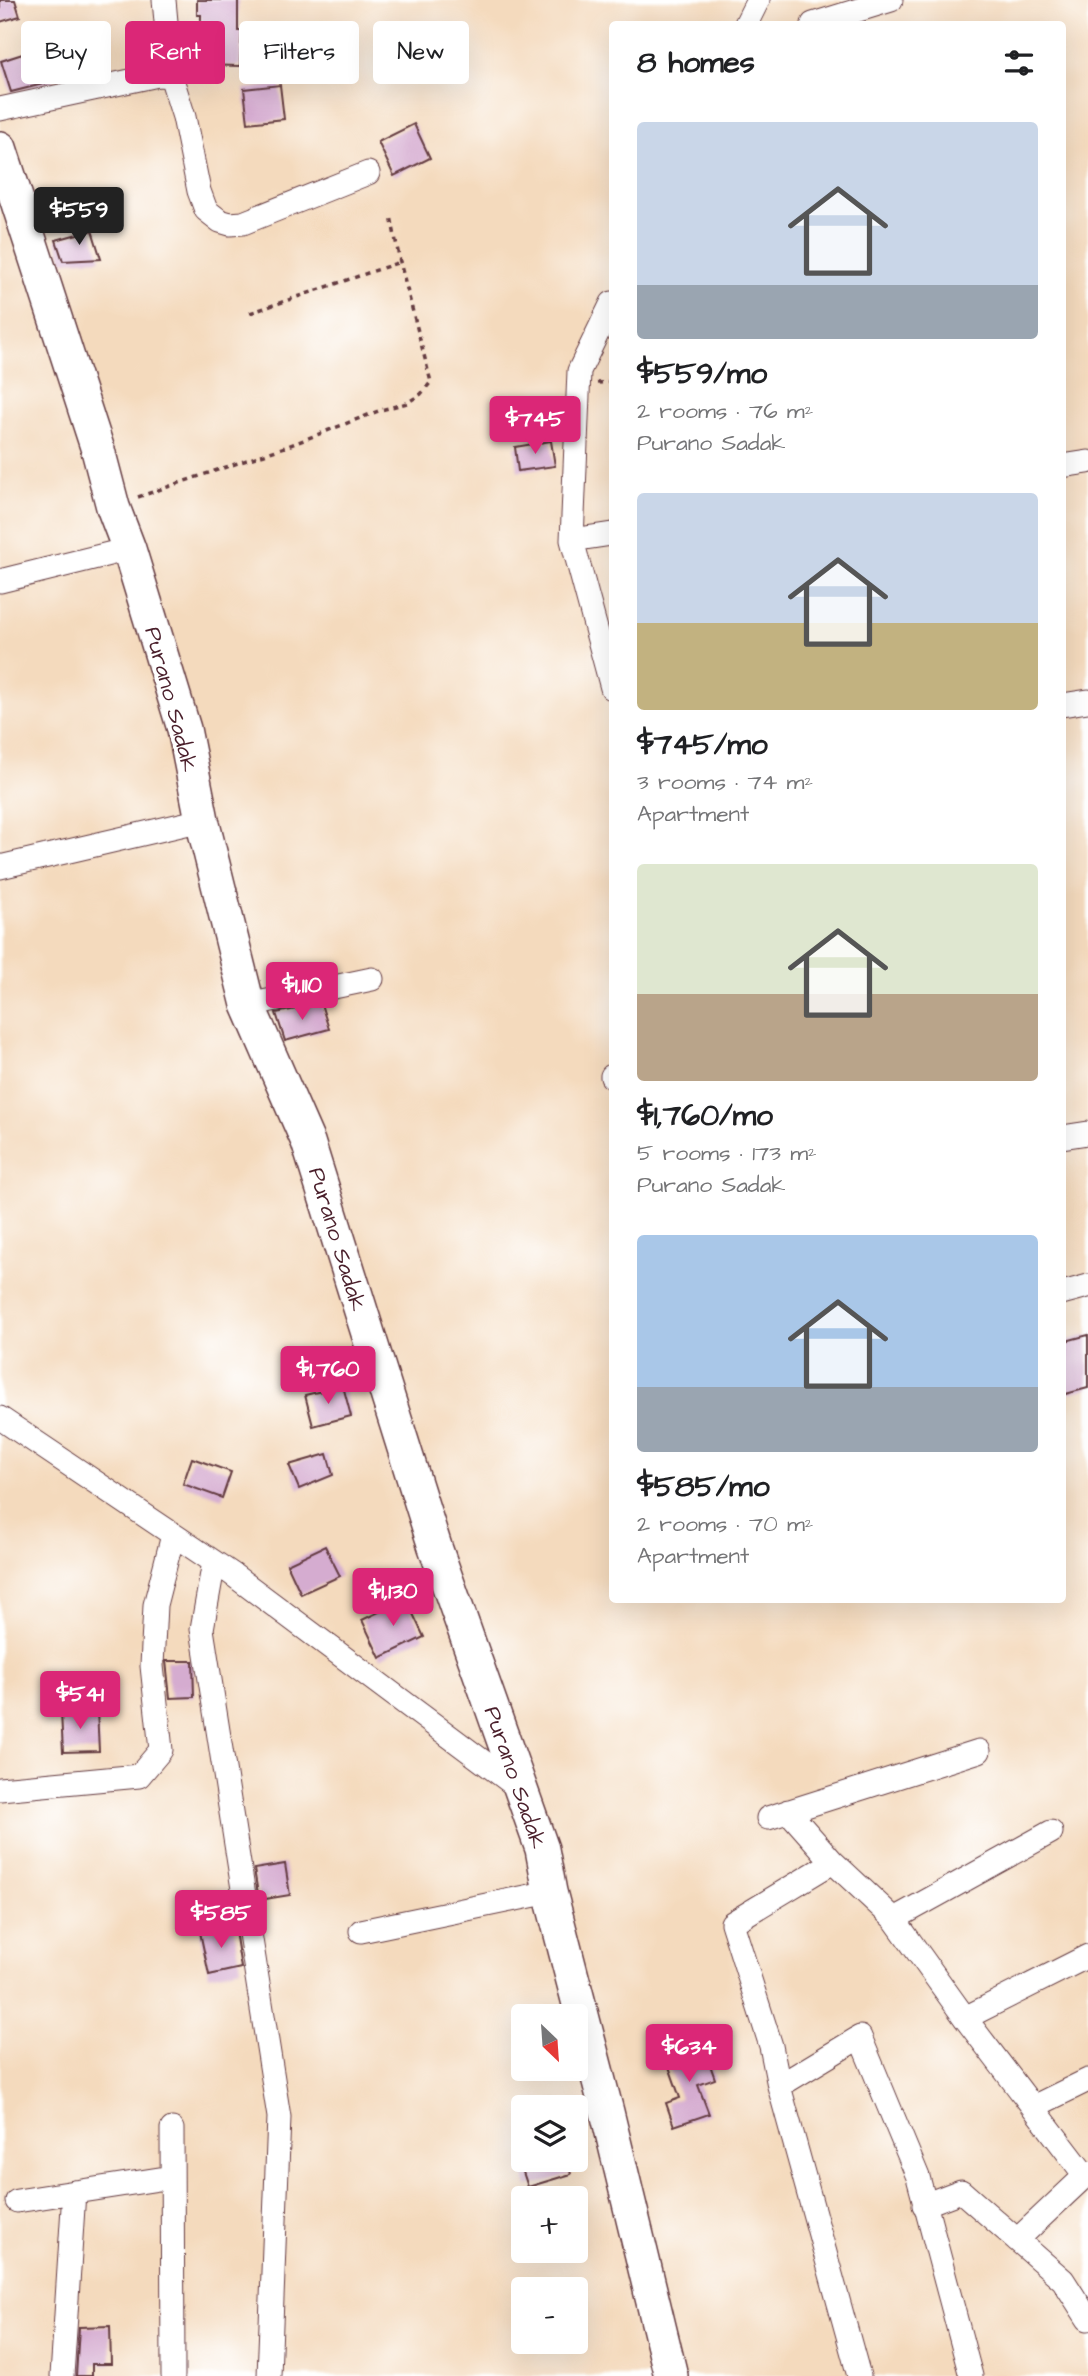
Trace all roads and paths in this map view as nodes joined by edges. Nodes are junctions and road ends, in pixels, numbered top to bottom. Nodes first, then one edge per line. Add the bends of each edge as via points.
1 (164, 0) edge
2 (758, 0) edge
3 (891, 0) edge
4 (166, 21) edge
5 (748, 21) edge
6 (823, 21) edge
7 (125, 82) edge
8 (174, 84) edge
9 (0, 109) edge
10 (0, 150) edge
11 (368, 173) dead end
12 (391, 216) dead end
13 (400, 262) junction
14 (609, 309) edge
15 (250, 313) dead end
16 (1088, 462) edge
17 (1066, 465) edge
18 (113, 507) junction
19 (609, 534) edge
20 (572, 540) junction
21 (129, 549) junction
22 (0, 581) edge
23 (609, 677) edge
24 (1088, 701) edge
25 (1066, 704) edge
26 (202, 820) junction
27 (0, 867) edge
28 (372, 979) dead end
29 (248, 1004) junction
30 (1088, 1133) edge
31 (1066, 1136) edge
32 (1088, 1286) edge
33 (1066, 1292) edge
34 (0, 1418) edge
35 (173, 1535) junction
36 (214, 1562) junction
37 (979, 1751) dead end
38 (0, 1789) edge
39 (520, 1789) junction
40 (1051, 1832) dead end
41 (833, 1862) junction
42 (550, 1892) junction
43 (894, 1919) junction
44 (361, 1931) dead end
45 (1088, 1956) edge
46 (965, 2018) junction
47 (1088, 2080) edge
48 (779, 2085) junction
49 (1033, 2107) junction
50 (172, 2129) dead end
51 (1086, 2174) edge
52 (172, 2177) junction
53 (74, 2192) junction
54 (17, 2201) dead end
55 (924, 2205) junction
56 (1017, 2240) junction
57 (1088, 2319) edge
58 (62, 2376) edge
59 (173, 2376) edge
60 (269, 2376) edge
61 (671, 2376) edge
62 (859, 2376) edge
63 (971, 2376) edge

1 - 4 street
2 - 5 street
3 - 6 street
7 - 9 street
8 - 11 street via 206,210 220,221 243,223
10 - 18 main road, Purano Sadak
12 - 13 path
13 - 15 path
13 - 18 path via 431,382 421,394 407,403
14 - 20 street via 579,372
16 - 17 street
18 - 21 main road, Purano Sadak
19 - 20 street
20 - 23 street
21 - 22 street
21 - 26 main road, Purano Sadak via 184,729
24 - 25 street
26 - 27 street
26 - 29 main road, Purano Sadak
28 - 29 street
29 - 39 main road, Purano Sadak via 308,1142 435,1547
30 - 31 street
32 - 33 street
34 - 35 street
35 - 36 street
35 - 38 street via 155,1605 152,1666 161,1750 139,1776
36 - 39 street
36 - 60 street via 202,1629 279,2116
37 - 41 street via 778,1814
39 - 42 main road, Purano Sadak via 542,1849
40 - 43 street
41 - 43 street
41 - 48 street via 732,1923
42 - 44 street
42 - 61 main road, Purano Sadak
43 - 46 street
45 - 46 street
46 - 49 street
47 - 49 street
48 - 55 street via 860,2037 918,2178
48 - 62 street
49 - 51 street
50 - 52 street
51 - 56 street
52 - 53 street
52 - 59 street
53 - 54 street
53 - 58 street
55 - 56 street via 961,2191
55 - 63 street
56 - 57 street via 1063,2280

